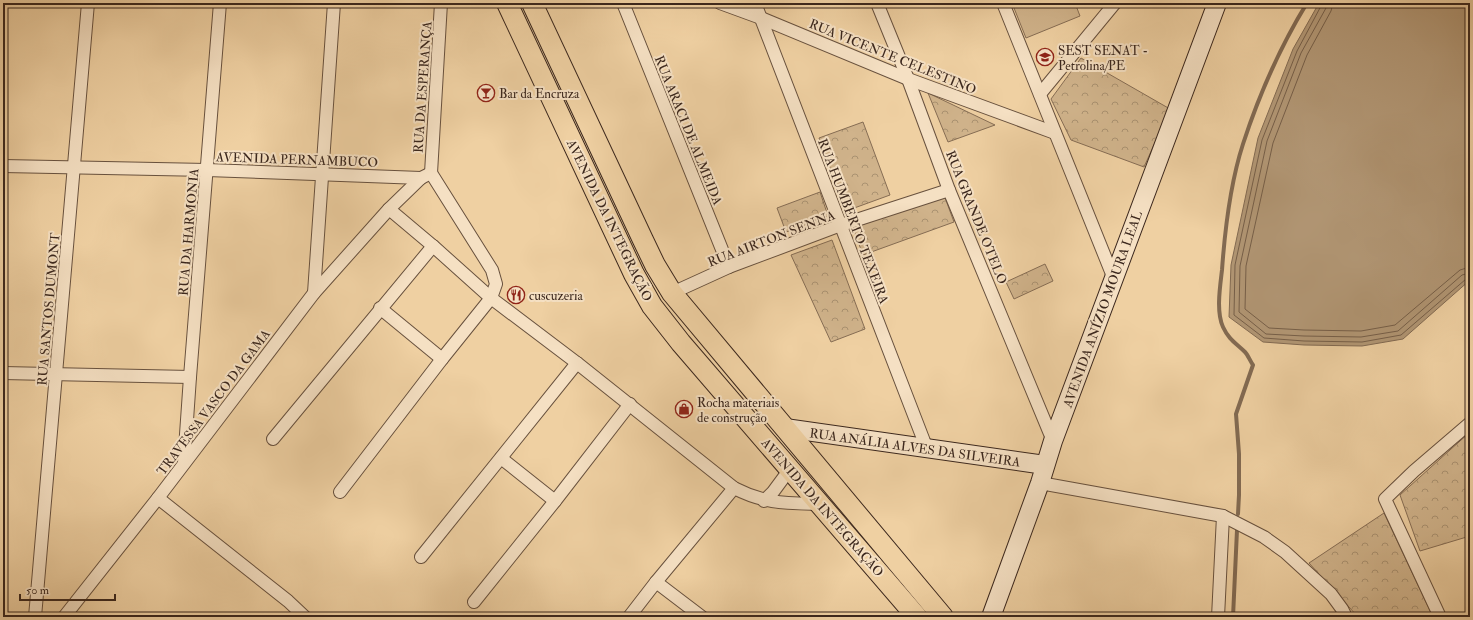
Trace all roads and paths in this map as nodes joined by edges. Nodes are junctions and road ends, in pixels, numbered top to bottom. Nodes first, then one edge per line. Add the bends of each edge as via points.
1 (88, 3) edge
2 (220, 3) edge
3 (334, 3) edge
4 (441, 3) edge
5 (507, 3) edge
6 (532, 3) edge
7 (623, 3) edge
8 (720, 3) edge
9 (755, 3) edge
10 (877, 3) edge
11 (1003, 3) edge
12 (1115, 3) edge
13 (1217, 3) edge
14 (761, 18) junction
15 (908, 79) junction
16 (1040, 94) junction
17 (1055, 133) junction
18 (3, 166) edge
19 (75, 168) junction
20 (207, 170) junction
21 (321, 174) junction
22 (426, 176) junction
23 (950, 190) junction
24 (389, 209) junction
25 (841, 225) junction
26 (433, 246) junction
27 (729, 267) junction
28 (1114, 279) junction
29 (314, 293) junction
30 (672, 293) junction
31 (492, 298) junction
32 (380, 308) junction
33 (700, 326) junction
34 (681, 343) junction
35 (724, 356) junction
36 (442, 359) junction
37 (577, 363) junction
38 (706, 372) junction
39 (3, 373) edge
40 (56, 375) junction
41 (190, 377) junction
42 (630, 404) junction
43 (1470, 423) edge
44 (785, 428) junction
45 (273, 439) dead end
46 (1053, 441) junction
47 (927, 449) junction
48 (501, 458) junction
49 (184, 463) junction
50 (1046, 465) junction
51 (790, 469) junction
52 (1040, 483) junction
53 (734, 488) junction
54 (340, 492) dead end
55 (158, 498) junction
56 (555, 501) junction
57 (764, 501) junction
58 (820, 504) junction
59 (1223, 516) junction
60 (421, 557) dead end
61 (656, 582) junction
62 (474, 602) dead end
63 (35, 617) edge
64 (64, 617) edge
65 (305, 617) edge
66 (629, 617) edge
67 (702, 617) edge
68 (917, 617) edge
69 (943, 617) edge
70 (991, 617) edge
71 (1218, 617) edge
72 (1346, 617) edge
73 (1440, 617) edge

1 - 19 street, RUA SANTOS DUMONT
2 - 20 street, RUA DA HARMONIA
3 - 21 street
4 - 22 street, RUA DA ESPERANÇA
5 - 34 main road, AVENIDA DA INTEGRAÇÃO via 634,274 652,306
6 - 30 main road, AVENIDA DA INTEGRAÇÃO via 642,240
7 - 27 street, RUA ARACI DE ALMEIDA
8 - 14 street, RUA VICENTE CELESTINO
9 - 14 street, RUA HUMBERTO TEXEIRA
10 - 15 street, RUA GRANDE OTELO
11 - 16 street
12 - 16 street
13 - 28 street, AVENIDA ANÍZIO MOURA LEAL
14 - 15 street, RUA VICENTE CELESTINO
14 - 25 street, RUA HUMBERTO TEXEIRA
15 - 17 street, RUA VICENTE CELESTINO
15 - 23 street, RUA GRANDE OTELO
16 - 17 street
17 - 28 street
18 - 19 street, AVENIDA PERNAMBUCO
19 - 20 street, AVENIDA PERNAMBUCO
19 - 40 street, RUA SANTOS DUMONT
20 - 21 street, AVENIDA PERNAMBUCO
20 - 41 street, RUA DA HARMONIA
21 - 22 street, AVENIDA PERNAMBUCO
21 - 29 street
22 - 24 street, TRAVESSA VASCO DA GAMA
22 - 31 street via 492,270 496,284
23 - 25 street, RUA AIRTON SENNA
23 - 46 street, RUA GRANDE OTELO
24 - 26 street
24 - 29 street, TRAVESSA VASCO DA GAMA
25 - 27 street, RUA AIRTON SENNA
25 - 47 street, RUA HUMBERTO TEXEIRA
26 - 31 street
26 - 32 street
27 - 30 street, RUA AIRTON SENNA
28 - 46 street, AVENIDA ANÍZIO MOURA LEAL
29 - 49 street, TRAVESSA VASCO DA GAMA
30 - 33 main road, AVENIDA DA INTEGRAÇÃO
31 - 36 street
31 - 37 street
32 - 36 street
32 - 45 street
33 - 34 main road via 695,336
33 - 35 main road, AVENIDA DA INTEGRAÇÃO
34 - 38 main road, AVENIDA DA INTEGRAÇÃO
35 - 38 main road via 716,356 709,360
35 - 44 main road, AVENIDA DA INTEGRAÇÃO
36 - 54 street
37 - 42 street
37 - 48 street
38 - 51 main road, AVENIDA DA INTEGRAÇÃO
39 - 40 street
40 - 41 street
40 - 63 street, RUA SANTOS DUMONT
41 - 49 street, RUA DA HARMONIA
42 - 53 street
42 - 56 street
43 - 73 street via 1414,471 1385,500
44 - 47 street, RUA ANÁLIA ALVES DA SILVEIRA
44 - 69 main road, AVENIDA DA INTEGRAÇÃO
46 - 50 street, AVENIDA ANÍZIO MOURA LEAL
47 - 50 street, RUA ANÁLIA ALVES DA SILVEIRA
48 - 56 street
48 - 60 street
49 - 55 street, TRAVESSA VASCO DA GAMA
50 - 52 street, AVENIDA ANÍZIO MOURA LEAL
51 - 57 street
51 - 58 main road, AVENIDA DA INTEGRAÇÃO
52 - 59 street
52 - 70 street, AVENIDA ANÍZIO MOURA LEAL
53 - 57 street
53 - 61 street
55 - 64 street, TRAVESSA VASCO DA GAMA
55 - 65 street
56 - 62 street
57 - 58 street
58 - 68 main road, AVENIDA DA INTEGRAÇÃO
59 - 71 street
59 - 72 street via 1264,537 1285,552 1331,594
61 - 66 street
61 - 67 street

